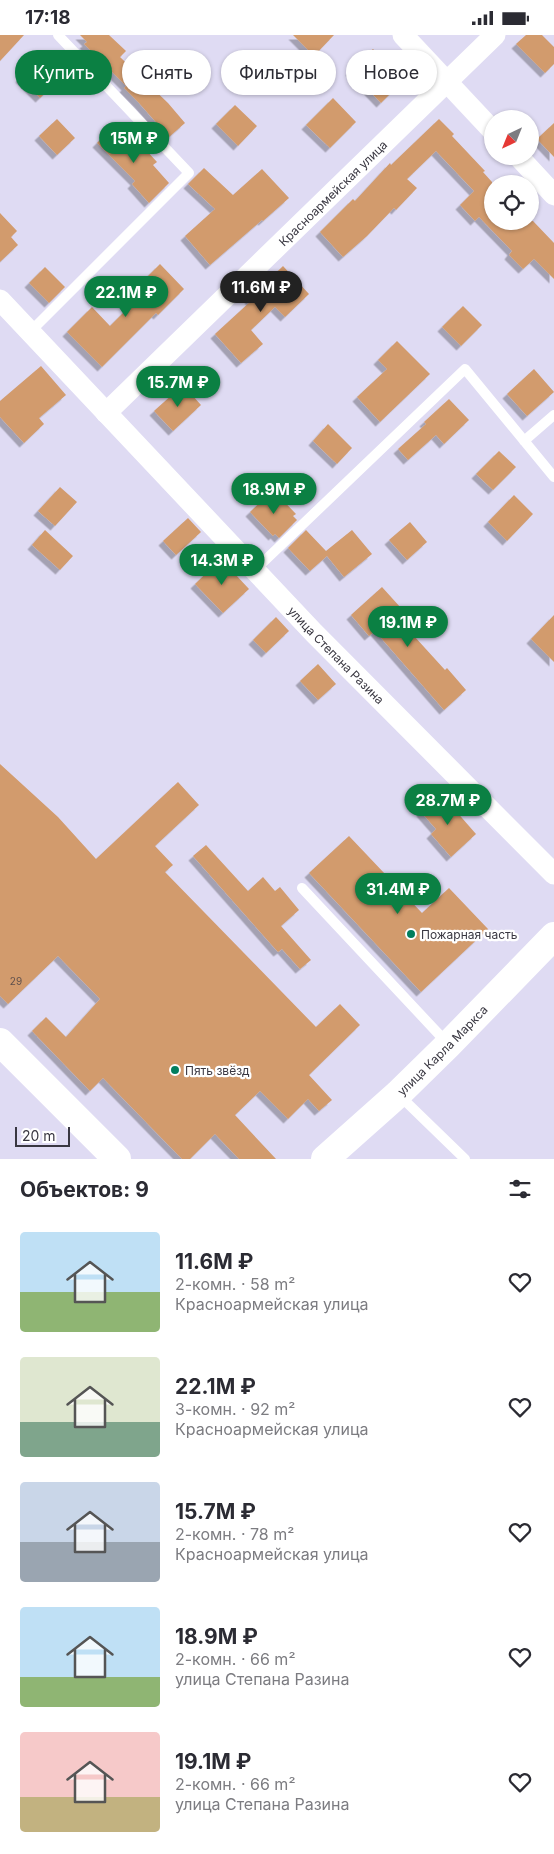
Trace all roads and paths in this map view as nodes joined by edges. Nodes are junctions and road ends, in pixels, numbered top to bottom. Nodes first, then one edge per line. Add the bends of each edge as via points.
1 (58, 35) edge
2 (403, 35) edge
3 (495, 35) edge
4 (446, 81) junction
5 (484, 121) edge
6 (526, 165) edge
7 (554, 195) edge
8 (0, 299) edge
9 (30, 332) junction
10 (106, 413) junction
11 (554, 415) edge
12 (524, 441) junction
13 (554, 477) edge
14 (254, 570) junction
15 (554, 874) edge
16 (302, 888) dead end
17 (554, 935) edge
18 (0, 1042) edge
19 (448, 1045) junction
20 (398, 1094) junction
21 (117, 1159) edge
22 (325, 1159) edge
23 (465, 1159) edge

1 - 9 lane via 189,173
2 - 4 street
3 - 4 street, Красноармейская улица
4 - 5 street
4 - 10 street, Красноармейская улица
6 - 7 street
8 - 9 street, улица Степана Разина
9 - 10 street, улица Степана Разина
10 - 14 street, улица Степана Разина
11 - 12 lane
12 - 13 lane
12 - 14 lane via 465,369
14 - 15 street, улица Степана Разина
16 - 19 lane
17 - 19 main road, улица Карла Маркса
18 - 21 main road
19 - 20 main road, улица Карла Маркса
20 - 22 main road, улица Карла Маркса
20 - 23 lane

